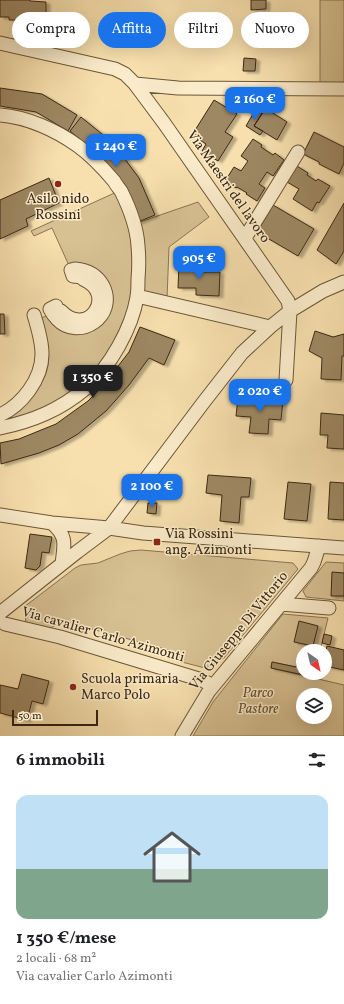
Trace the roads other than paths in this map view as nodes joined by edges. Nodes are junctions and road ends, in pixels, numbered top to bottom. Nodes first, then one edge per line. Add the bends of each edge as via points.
1 (0, 43) edge
2 (135, 84) junction
3 (344, 89) edge
4 (0, 115) edge
5 (298, 152) dead end
6 (245, 238) junction
7 (344, 282) edge
8 (137, 296) junction
9 (106, 306) joint
10 (290, 311) junction
11 (34, 315) dead end
12 (270, 326) junction
13 (286, 380) dead end
14 (0, 415) edge
15 (0, 428) edge
16 (0, 515) edge
17 (52, 523) junction
18 (109, 528) junction
19 (319, 546) junction
20 (344, 548) edge
21 (62, 564) junction
22 (281, 604) junction
23 (329, 608) dead end
24 (3, 618) edge
25 (213, 686) junction
26 (182, 736) edge

1 - 2 street, Via Maestri del lavoro via 116,69
2 - 3 street via 178,88
2 - 6 street, Via Maestri del lavoro
4 - 8 street via 21,118 66,137 91,156 120,190 129,210 138,244
5 - 6 street, Via Maestri del lavoro
6 - 10 street, Via Maestri del lavoro via 288,301
7 - 10 street, Via cavalier Carlo Azimonti via 323,291
8 - 12 street
8 - 15 street via 132,315 114,355 87,387 34,420
9 - 9 street via 105,290 98,279 88,272 75,269 71,270 73,276 83,277 94,286 99,300 94,313 88,318 74,320 61,311 58,312 56,306 50,309 57,320 78,328 91,325
10 - 12 street, Via cavalier Carlo Azimonti
10 - 13 street
11 - 14 street via 41,341 41,367 29,391 14,407
12 - 18 street, Via cavalier Carlo Azimonti via 242,353
16 - 17 street
17 - 18 street
17 - 21 street via 63,535
18 - 19 street via 143,533
18 - 21 street, Via cavalier Carlo Azimonti
19 - 20 street
19 - 22 street, Via Giuseppe Di Vittorio via 311,568
21 - 24 street, Via cavalier Carlo Azimonti
22 - 23 street
22 - 25 street, Via Giuseppe Di Vittorio
24 - 25 street, Via cavalier Carlo Azimonti via 202,680
25 - 26 street, Via Giuseppe Di Vittorio

